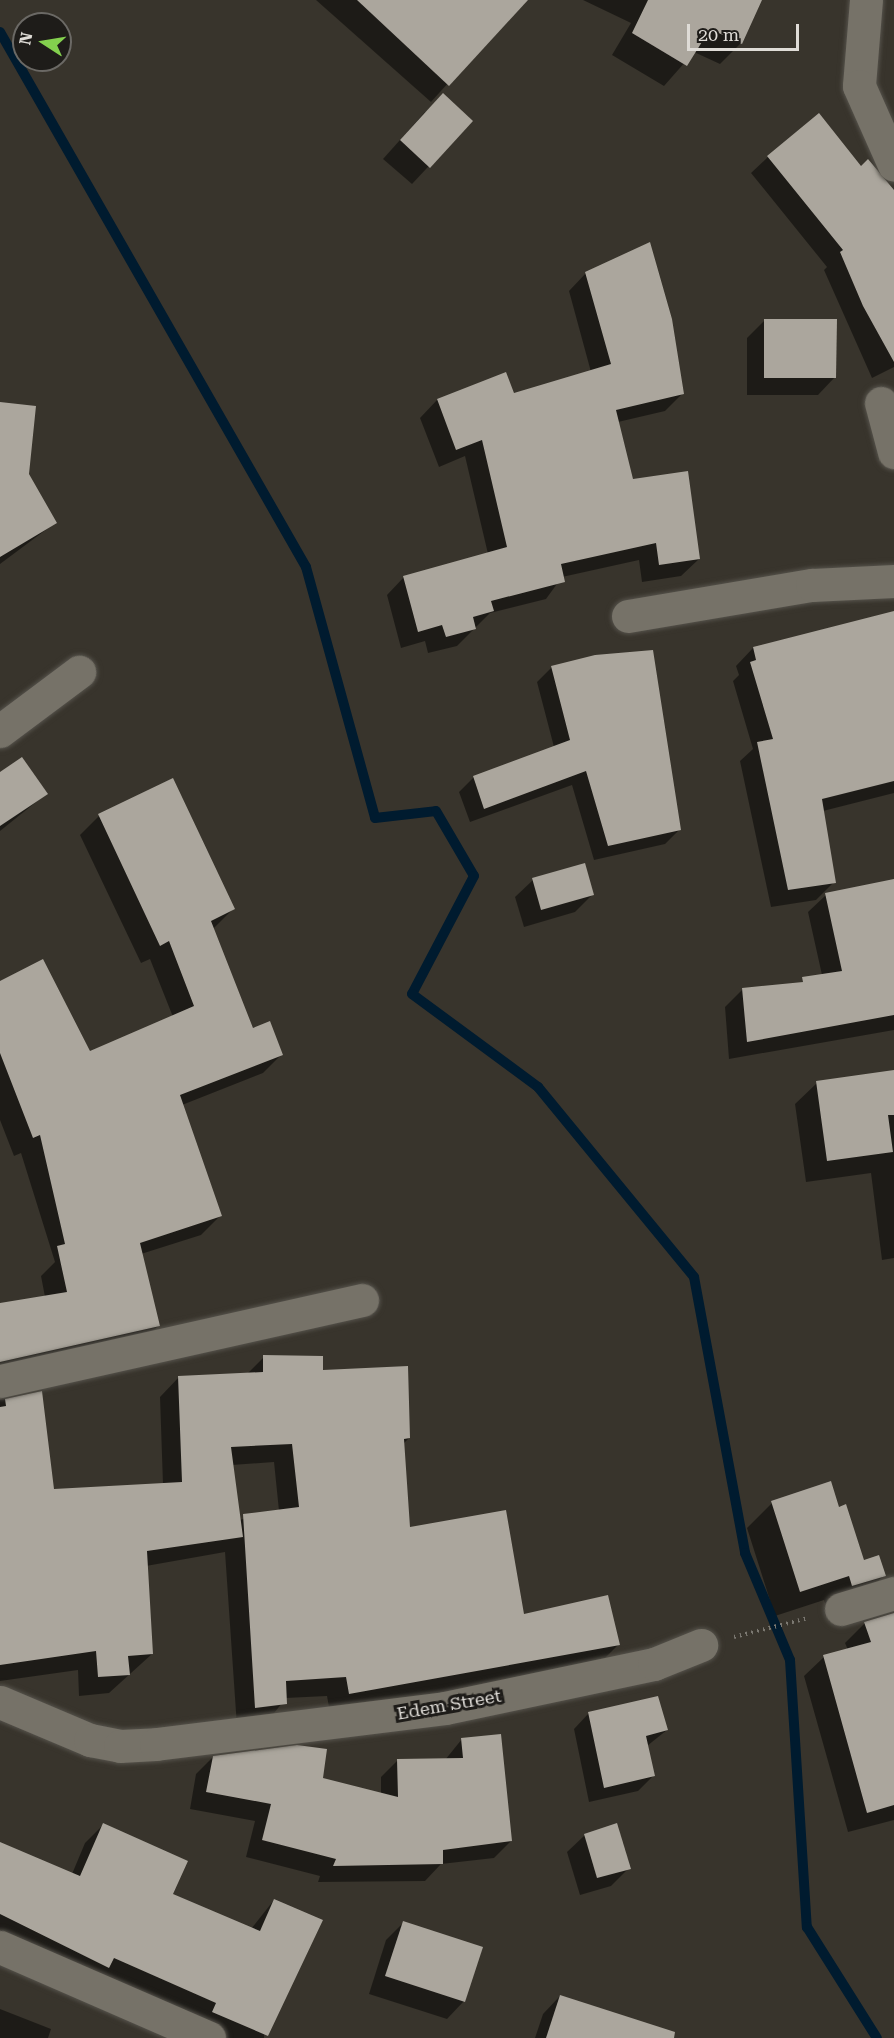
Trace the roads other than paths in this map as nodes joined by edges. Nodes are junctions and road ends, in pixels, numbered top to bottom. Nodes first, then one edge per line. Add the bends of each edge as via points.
1 (866, 0) edge
2 (894, 165) edge
3 (881, 403) dead end
4 (894, 452) edge
5 (894, 580) edge
6 (628, 616) dead end
7 (79, 672) dead end
8 (0, 731) edge
9 (362, 1300) dead end
10 (0, 1381) edge
11 (894, 1593) edge
12 (841, 1609) road end
13 (701, 1645) road end
14 (0, 1702) edge
15 (0, 1947) edge
16 (208, 2038) edge

1 - 2 street via 859,86
3 - 4 street
5 - 6 street via 812,585
7 - 8 street
9 - 10 street
11 - 12 street
13 - 14 street, Edem Street via 654,1664 445,1708 156,1744 120,1746 90,1740
15 - 16 street

